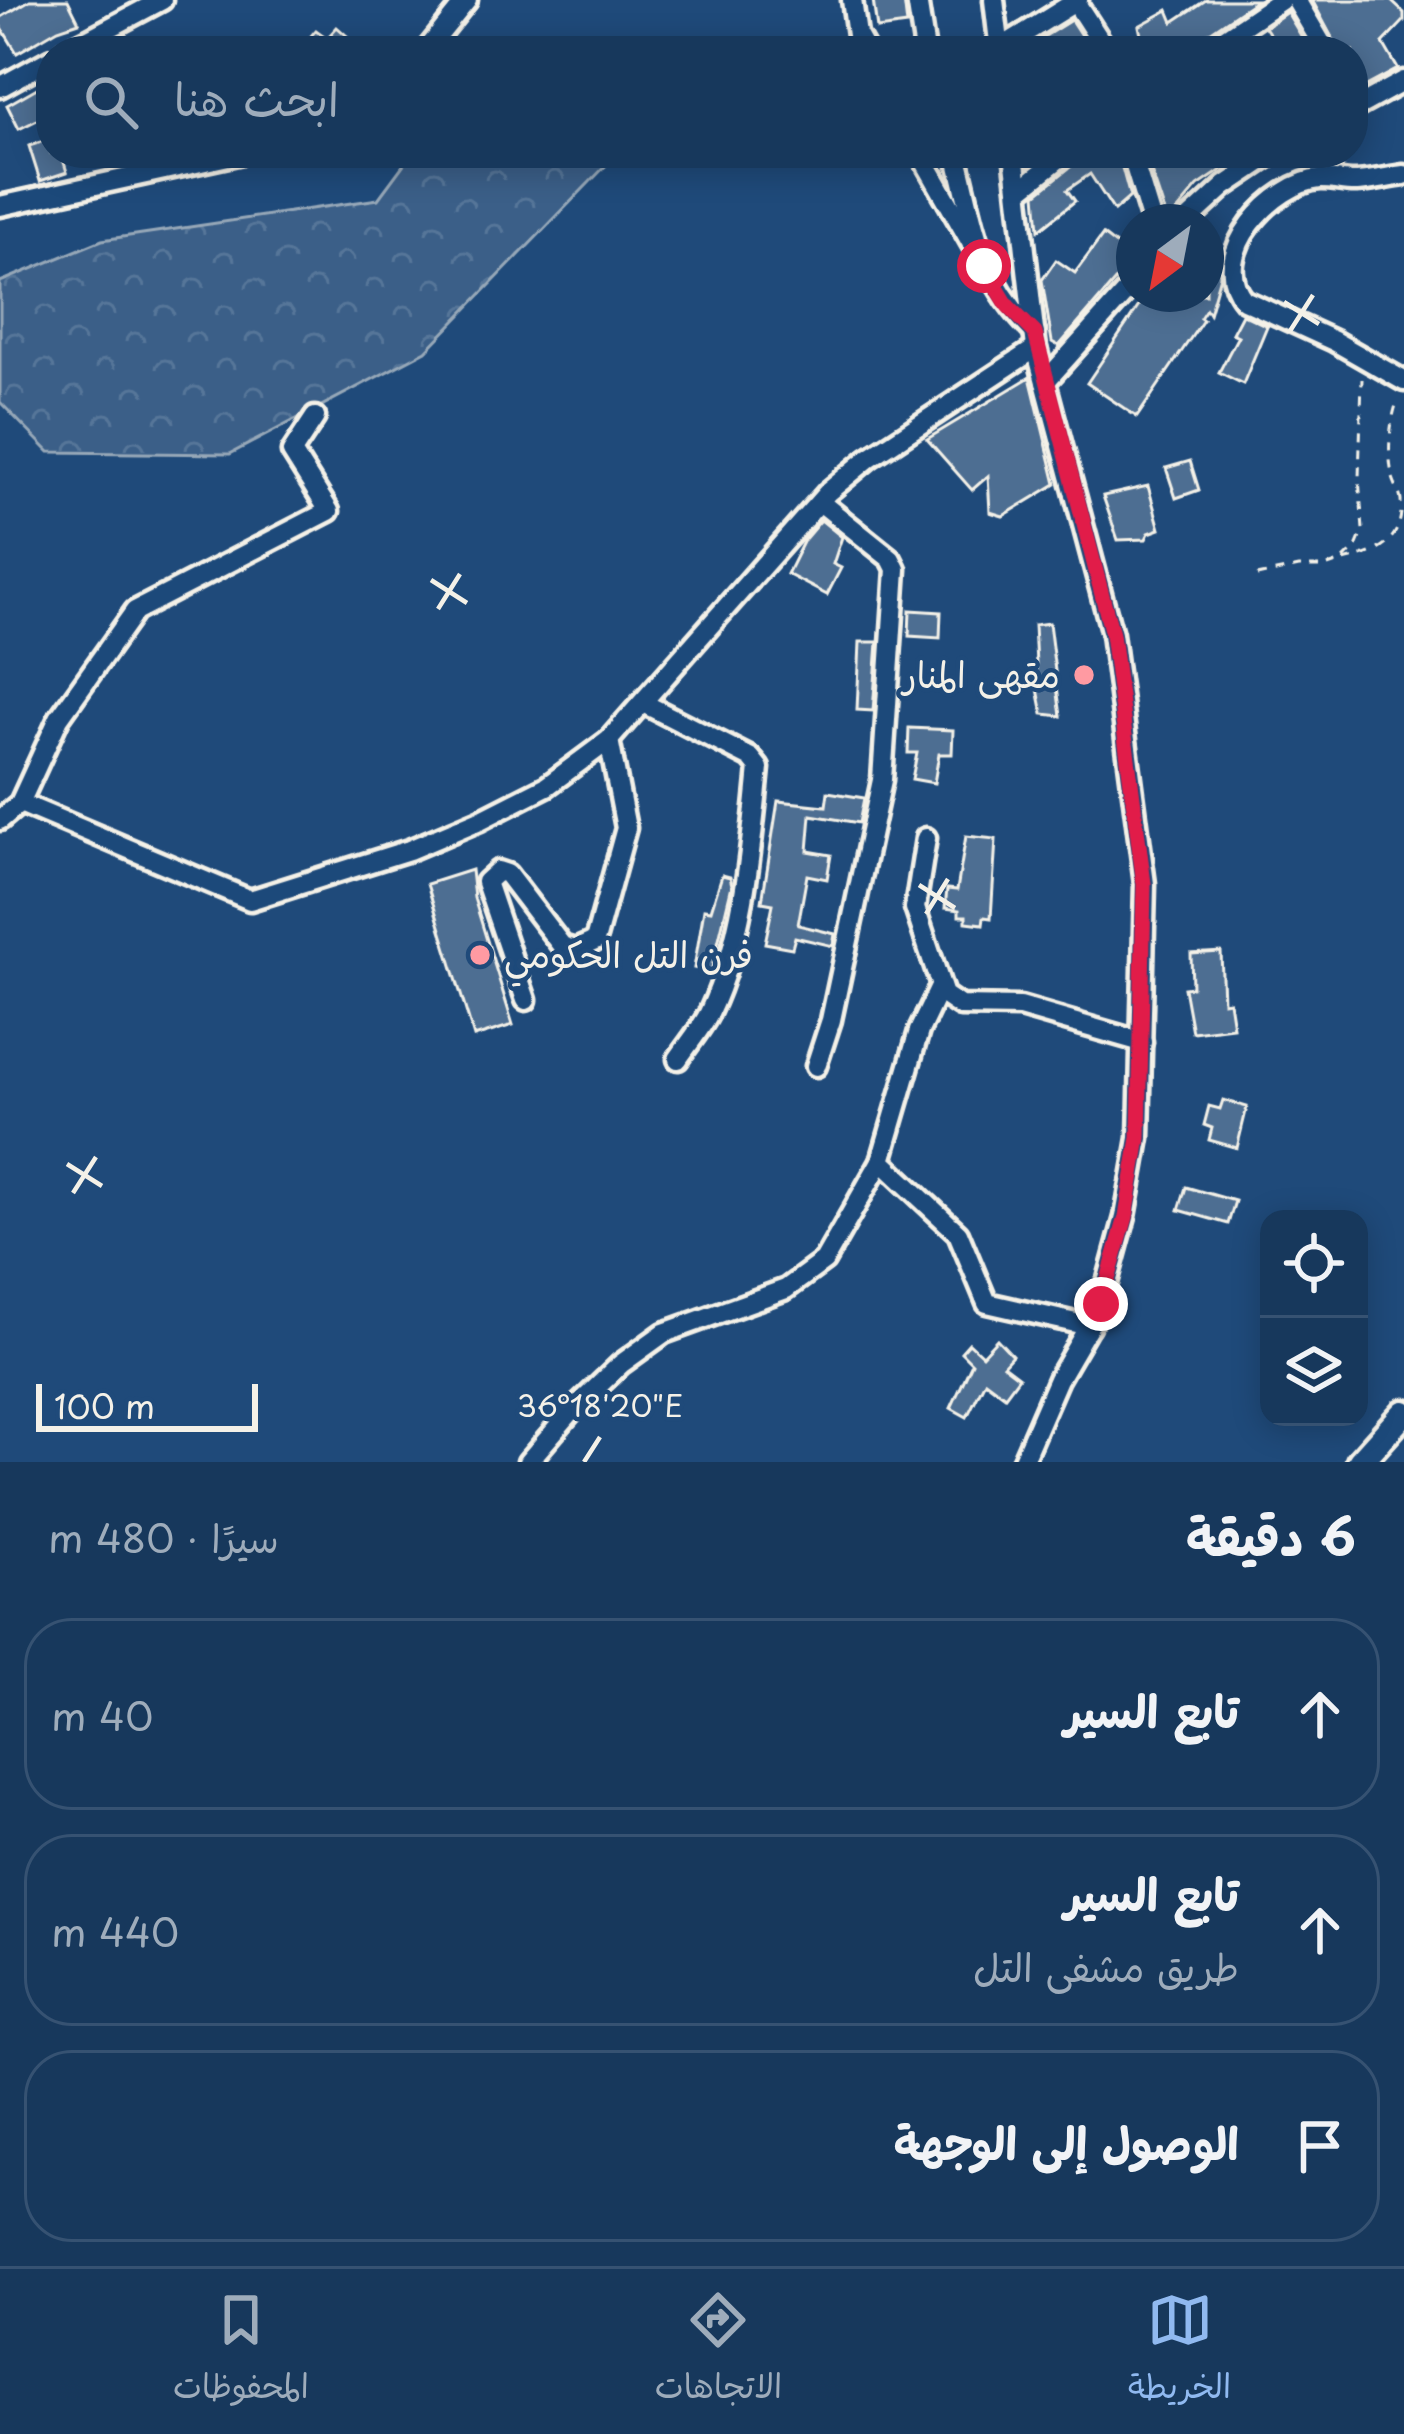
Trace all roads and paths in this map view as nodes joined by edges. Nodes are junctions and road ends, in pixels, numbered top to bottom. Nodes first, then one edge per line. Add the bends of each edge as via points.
1 (162, 0) edge
2 (467, 0) edge
3 (852, 0) edge
4 (917, 0) edge
5 (994, 0) edge
6 (1280, 0) edge
7 (1297, 0) edge
8 (1076, 1) edge
9 (94, 36) edge
10 (438, 36) edge
11 (858, 36) edge
12 (923, 36) edge
13 (998, 36) edge
14 (1022, 36) edge
15 (1098, 36) edge
16 (1228, 36) edge
17 (1317, 36) edge
18 (36, 67) edge
19 (1404, 81) edge
20 (0, 87) edge
21 (1368, 98) edge
22 (174, 168) edge
23 (928, 168) edge
24 (960, 168) edge
25 (1016, 168) edge
26 (1047, 168) edge
27 (1136, 168) edge
28 (1252, 168) edge
29 (1404, 175) edge
30 (1020, 190) junction
31 (1147, 204) edge
32 (1206, 204) edge
33 (0, 206) edge
34 (984, 266) junction
35 (1116, 303) edge
36 (1035, 341) junction
37 (1368, 361) junction
38 (1045, 382) junction
39 (1402, 387) edge
40 (315, 417) dead end
41 (820, 502) junction
42 (1342, 561) junction
43 (1257, 576) dead end
44 (643, 703) junction
45 (609, 740) junction
46 (20, 803) junction
47 (0, 820) edge
48 (926, 838) dead end
49 (939, 989) junction
50 (526, 1000) dead end
51 (1142, 1042) junction
52 (678, 1059) dead end
53 (816, 1066) dead end
54 (881, 1161) junction
55 (1088, 1326) junction
56 (1404, 1413) edge
57 (529, 1462) edge
58 (1022, 1462) edge
59 (1360, 1462) edge

1 - 9 street
2 - 10 street
3 - 11 street
4 - 12 street
5 - 13 street
6 - 16 street
7 - 17 street
8 - 14 street
8 - 15 street
18 - 20 street
19 - 21 street
22 - 33 street
23 - 34 street
24 - 34 street
25 - 30 street
26 - 30 street
27 - 31 street
28 - 32 street
29 - 37 street via 1303,185 1259,215 1232,254 1233,287 1244,300
30 - 36 street
34 - 36 street
35 - 38 street
36 - 38 street
36 - 41 street
37 - 39 street
37 - 42 path via 1363,530
38 - 51 street via 1112,634 1144,884
39 - 42 path via 1390,449 1402,499 1392,543
40 - 46 street via 292,452 329,512 135,611 58,718
41 - 44 street
41 - 53 street via 896,568 882,780
42 - 43 path
44 - 45 street
44 - 52 street via 758,768 739,915 720,988
45 - 46 street via 547,786 480,820 250,900
45 - 50 street via 626,828 595,941 562,946 507,874 498,871 486,882
46 - 47 street
48 - 49 street via 915,908
49 - 51 street via 960,1006 1020,1007
49 - 54 street
51 - 55 street via 1126,1217
54 - 55 street via 958,1233 987,1303
54 - 57 street via 824,1261 786,1289 664,1333 570,1412
55 - 58 street
56 - 59 main road

